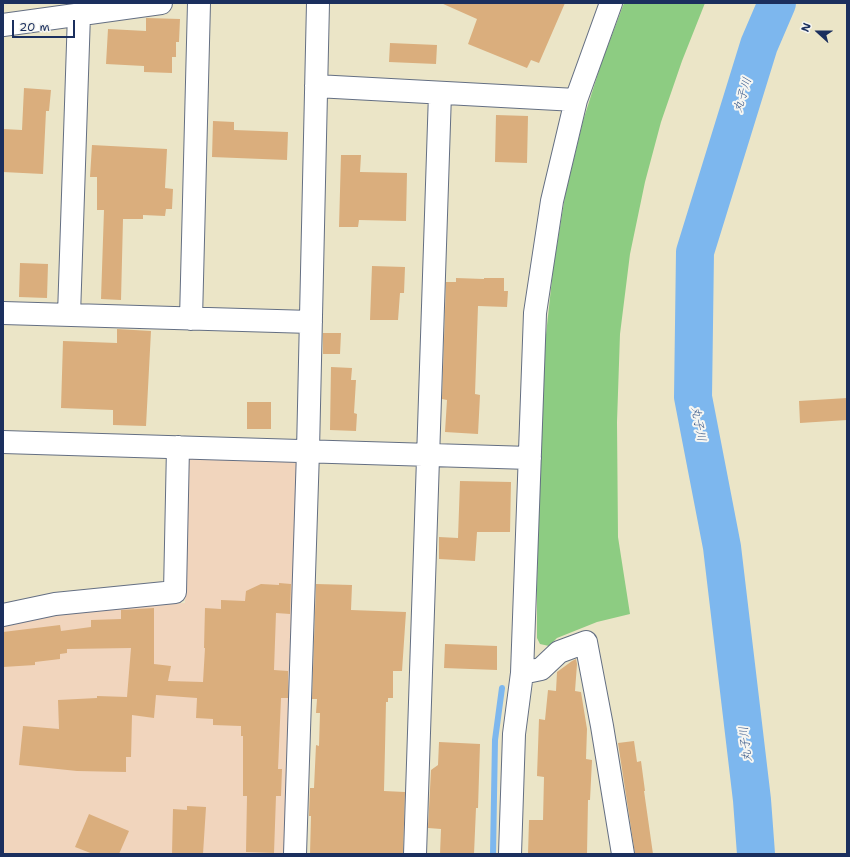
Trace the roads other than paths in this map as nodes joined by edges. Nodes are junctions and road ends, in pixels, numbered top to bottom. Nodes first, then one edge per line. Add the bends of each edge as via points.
1 (160, 3) edge
2 (199, 3) edge
3 (318, 3) edge
4 (611, 3) edge
5 (79, 14) junction
6 (3, 25) edge
7 (316, 86) junction
8 (440, 93) junction
9 (576, 100) junction
10 (3, 313) edge
11 (70, 315) junction
12 (191, 319) junction
13 (311, 322) junction
14 (3, 442) edge
15 (178, 447) junction
16 (308, 451) junction
17 (428, 455) junction
18 (530, 458) junction
19 (3, 614) edge
20 (522, 673) junction
21 (295, 854) edge
22 (416, 854) edge
23 (510, 854) edge
24 (622, 854) edge

1 - 5 street
2 - 12 street
3 - 7 street
4 - 9 street
5 - 6 street
5 - 11 street
7 - 8 street
7 - 13 street
8 - 9 street
8 - 17 street
9 - 18 street via 552,201 535,313
10 - 11 street
11 - 12 street
12 - 13 street
13 - 16 street
14 - 15 street
15 - 16 street
15 - 19 street via 175,592 55,604
16 - 17 street
16 - 21 street
17 - 18 street
17 - 22 street
18 - 20 street
20 - 23 street via 514,734
20 - 24 street via 541,669 559,652 586,642

